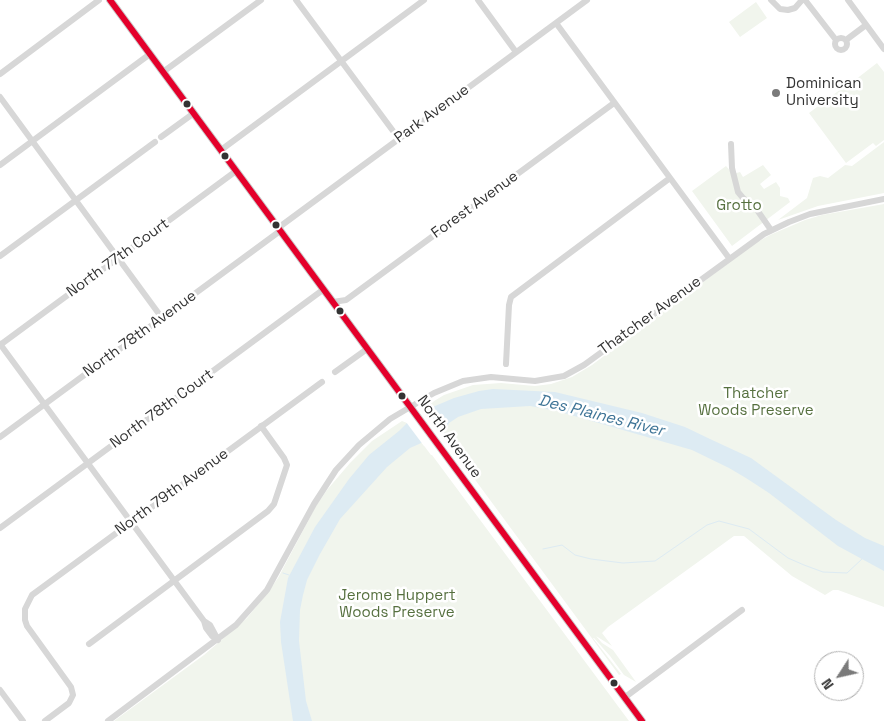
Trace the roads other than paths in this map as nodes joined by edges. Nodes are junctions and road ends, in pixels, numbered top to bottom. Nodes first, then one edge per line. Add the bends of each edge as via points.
1 (99, 0) edge
2 (110, 0) edge
3 (262, 0) edge
4 (296, 0) edge
5 (424, 0) edge
6 (478, 0) edge
7 (586, 0) edge
8 (771, 0) edge
9 (804, 0) edge
10 (848, 0) edge
11 (556, 23) junction
12 (866, 25) junction
13 (836, 40) junction
14 (846, 40) junction
15 (884, 49) edge
16 (516, 52) junction
17 (150, 54) junction
18 (341, 61) junction
19 (164, 72) junction
20 (0, 74) edge
21 (0, 97) edge
22 (614, 103) junction
23 (194, 113) junction
24 (162, 137) dead end
25 (399, 139) junction
26 (32, 141) junction
27 (155, 142) dead end
28 (731, 144) dead end
29 (221, 150) junction
30 (0, 164) edge
31 (236, 171) junction
32 (670, 178) junction
33 (884, 199) edge
34 (76, 200) junction
35 (279, 229) junction
36 (771, 230) junction
37 (0, 256) edge
38 (118, 258) junction
39 (729, 258) junction
40 (324, 289) junction
41 (333, 302) junction
42 (162, 318) junction
43 (0, 345) edge
44 (367, 349) junction
45 (506, 364) dead end
46 (335, 372) dead end
47 (322, 382) dead end
48 (44, 404) junction
49 (409, 407) junction
50 (261, 426) junction
51 (0, 437) edge
52 (88, 464) junction
53 (131, 523) junction
54 (0, 528) edge
55 (174, 581) junction
56 (742, 610) dead end
57 (218, 640) junction
58 (89, 644) dead end
59 (0, 690) edge
60 (624, 698) junction
61 (23, 721) edge
62 (45, 721) edge
63 (108, 721) edge
64 (642, 721) edge

1 - 20 street
2 - 17 main road, North Avenue
3 - 19 street
4 - 18 street
5 - 18 street
6 - 16 street
7 - 11 street, Park Avenue
8 - 9 street via 780,10 794,8
9 - 13 street
10 - 12 street
11 - 16 street, Park Avenue
11 - 22 street
12 - 14 street
12 - 15 street
13 - 14 street
13 - 14 street via 835,45 841,50 846,47
16 - 25 street, Park Avenue
17 - 19 main road, North Avenue
17 - 26 street
18 - 25 street
18 - 29 street
19 - 23 main road, North Avenue
21 - 26 street
22 - 32 street
22 - 41 street, Forest Avenue via 346,300
23 - 24 street
23 - 29 main road, North Avenue
25 - 35 street, Park Avenue
26 - 30 street
26 - 34 street
27 - 34 street
28 - 36 street via 738,192 755,207
29 - 31 main road, North Avenue
31 - 35 main road, North Avenue
31 - 38 street, North 77th Court
32 - 39 street
32 - 45 street via 511,298
33 - 36 street, Thatcher Avenue via 810,214
34 - 37 street
34 - 38 street
35 - 40 main road, North Avenue
35 - 42 street, North 78th Avenue
36 - 39 street, Thatcher Avenue
38 - 42 street
38 - 43 street, North 77th Court
39 - 49 street, Thatcher Avenue via 584,365 564,376 536,381 500,377 475,379 442,389
40 - 41 main road, North Avenue
40 - 52 street, North 78th Court
41 - 44 main road, North Avenue
42 - 48 street, North 78th Avenue
43 - 48 street
44 - 46 street
44 - 49 main road, North Avenue
47 - 50 street, North 79th Avenue
48 - 51 street, North 78th Avenue
48 - 52 street
49 - 57 street, Thatcher Avenue via 376,429 336,470 267,590
49 - 60 main road, North Avenue
50 - 53 street, North 79th Avenue
50 - 55 street via 287,465 274,504
52 - 53 street
52 - 54 street, North 78th Court
53 - 55 street
53 - 62 street, North 79th Avenue via 37,591 26,605 27,626 74,695 69,703
55 - 57 street via 216,633
55 - 58 street
56 - 60 street
57 - 63 street, Thatcher Avenue
59 - 61 street
60 - 64 main road, North Avenue

